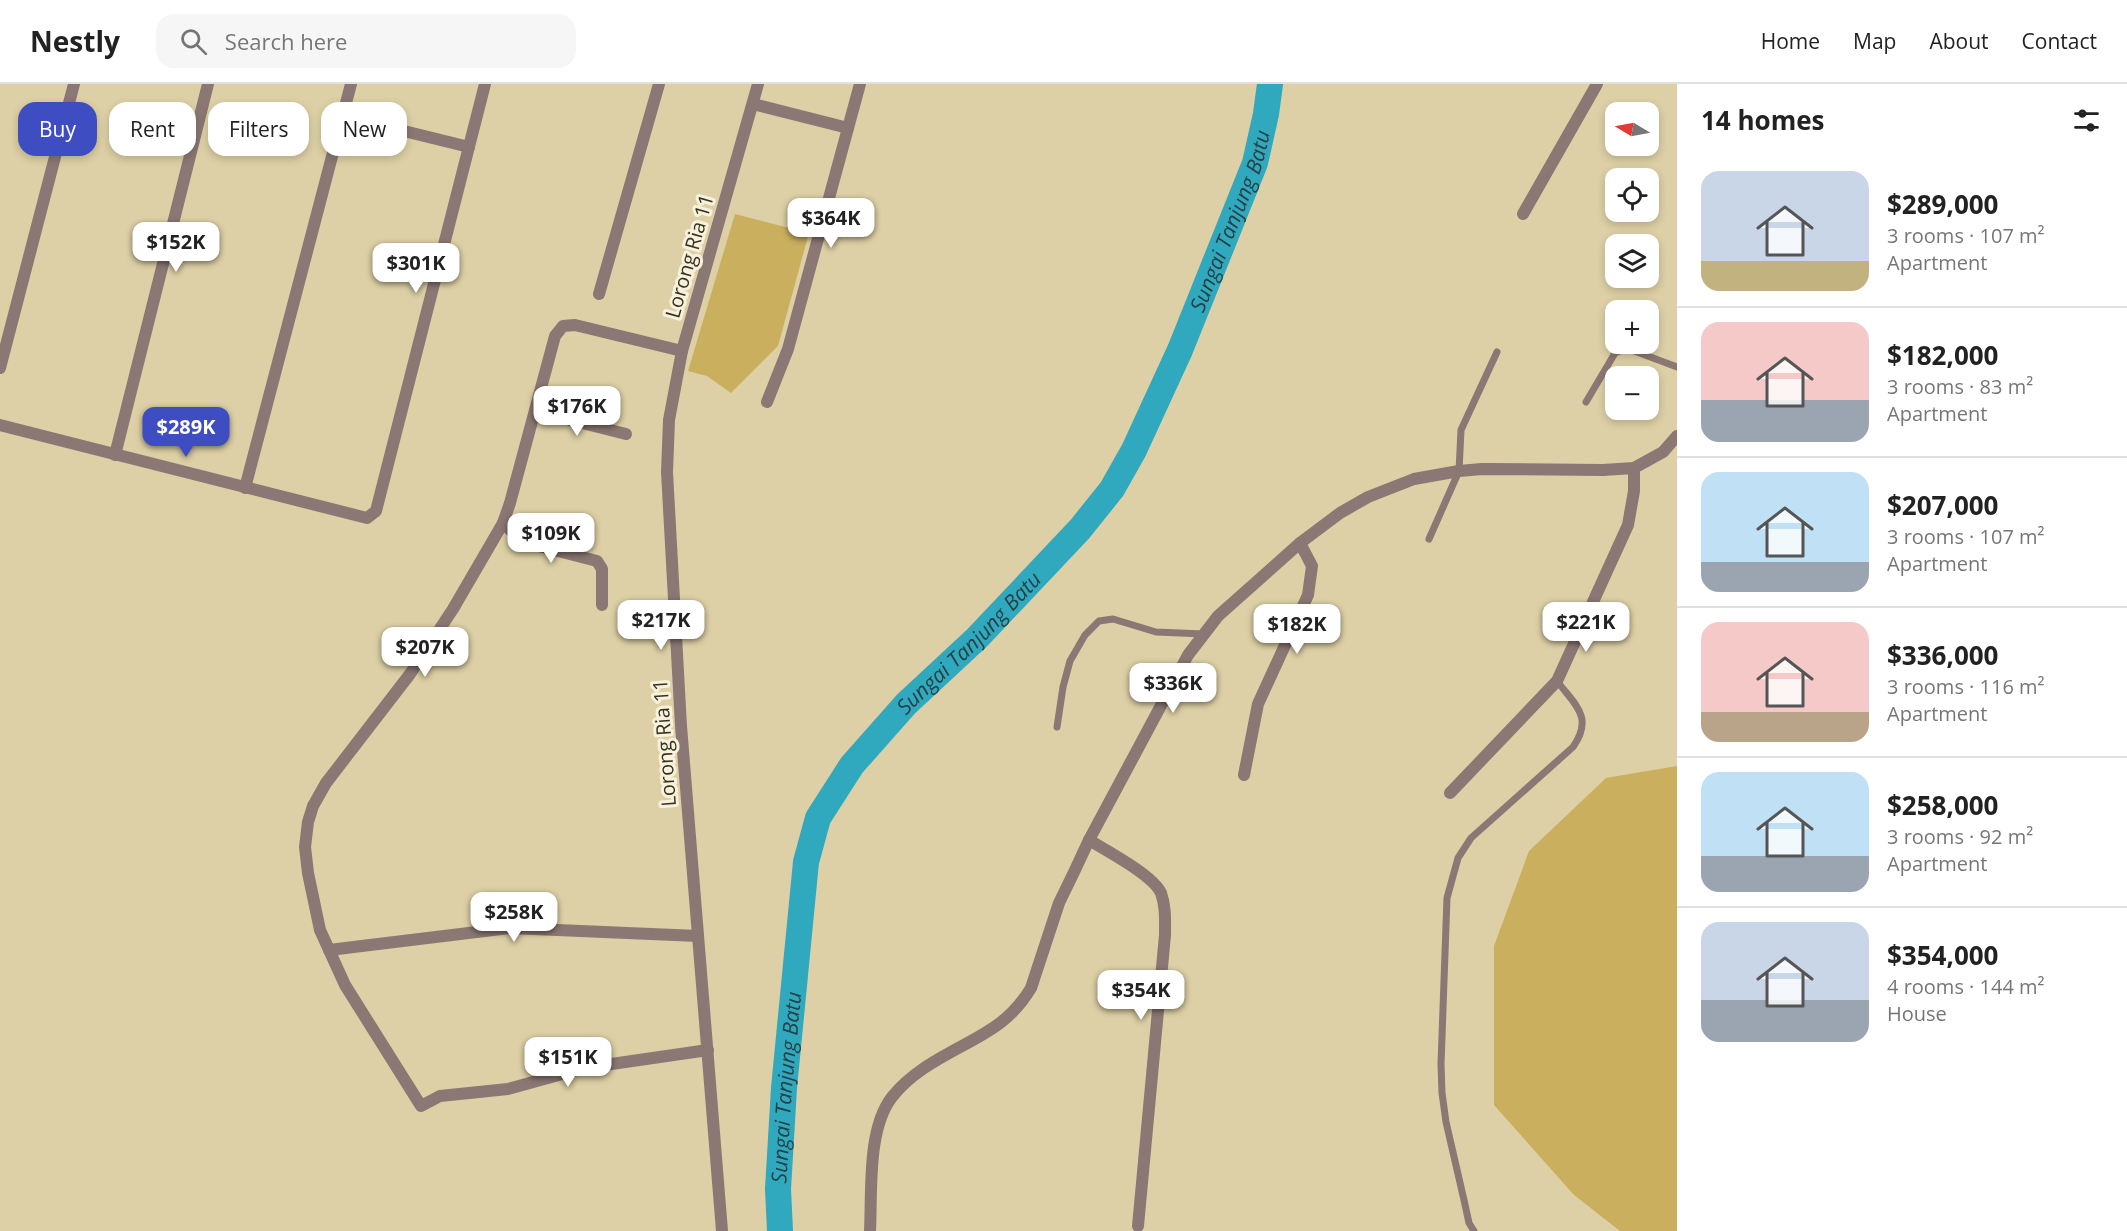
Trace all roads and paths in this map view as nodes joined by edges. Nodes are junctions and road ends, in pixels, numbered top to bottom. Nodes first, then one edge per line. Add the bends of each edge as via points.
1 (74, 84) edge
2 (208, 84) edge
3 (351, 84) edge
4 (485, 84) edge
5 (658, 84) edge
6 (758, 84) edge
7 (860, 84) edge
8 (1597, 84) edge
9 (346, 102) edge
10 (753, 104) junction
11 (848, 128) junction
12 (407, 132) edge
13 (469, 147) junction
14 (332, 156) edge
15 (1523, 214) dead end
16 (599, 294) dead end
17 (682, 351) junction
18 (1497, 352) dead end
19 (1677, 367) edge
20 (0, 369) edge
21 (766, 402) dead end
22 (1586, 402) dead end
23 (535, 411) junction
24 (0, 425) edge
25 (626, 434) dead end
26 (1677, 436) edge
27 (115, 455) junction
28 (1634, 468) junction
29 (1459, 471) junction
30 (245, 488) junction
31 (503, 523) junction
32 (1429, 539) dead end
33 (1300, 543) junction
34 (602, 604) dead end
35 (1204, 634) junction
36 (1557, 681) junction
37 (1057, 727) dead end
38 (1244, 775) dead end
39 (1450, 793) dead end
40 (1089, 840) junction
41 (698, 936) junction
42 (329, 950) junction
43 (708, 1050) junction
44 (1138, 1226) dead end
45 (722, 1231) edge
46 (870, 1231) edge
47 (1474, 1231) edge

1 - 20 street
2 - 27 street
3 - 9 street
4 - 13 street
5 - 16 street
6 - 10 street, Lorong Ria 11
7 - 11 street
8 - 15 street
10 - 11 street
10 - 17 street, Lorong Ria 11
11 - 21 street via 788,349
12 - 13 street
13 - 30 street via 376,511 367,518 358,517
14 - 30 street
17 - 23 street via 575,325 563,326 555,336
17 - 41 street, Lorong Ria 11 via 669,420 667,472
18 - 29 lane via 1461,430
19 - 22 lane via 1629,349 1621,350 1615,353
23 - 25 street
23 - 31 street
24 - 27 street
26 - 28 street via 1663,452
27 - 30 street
28 - 29 street
28 - 36 street via 1628,525
29 - 32 lane
29 - 33 street via 1414,479 1368,497
31 - 34 street via 523,542 597,561 602,569
31 - 42 street via 410,674 326,783 313,806 305,847 320,930
33 - 35 street via 1218,616
33 - 38 street via 1312,566 1308,596 1258,704
35 - 37 lane via 1156,632 1113,619 1099,621 1070,660
35 - 40 street via 1172,684
36 - 39 street
36 - 47 lane via 1579,711 1584,723 1580,736 1573,747 1471,838 1458,858 1447,898 1442,1092 1448,1133
40 - 44 street via 1150,879 1160,891 1165,908 1166,935
40 - 46 street via 1059,903 1024,1000 1002,1023 924,1067 890,1099 875,1141
41 - 42 street via 510,928
41 - 43 street, Lorong Ria 11
42 - 43 street via 345,985 421,1106 440,1096 508,1089 584,1068
43 - 45 street, Lorong Ria 11

